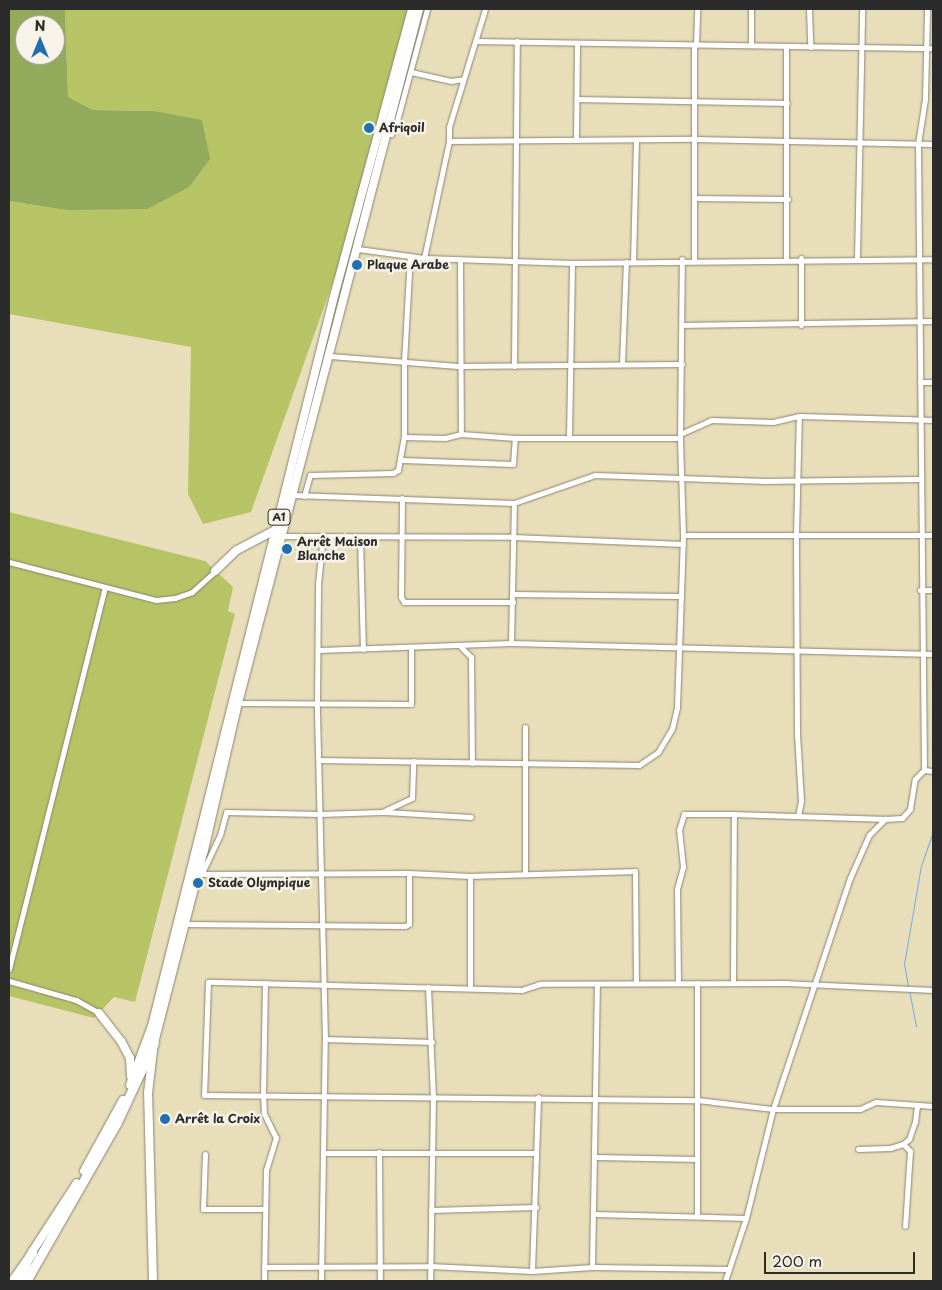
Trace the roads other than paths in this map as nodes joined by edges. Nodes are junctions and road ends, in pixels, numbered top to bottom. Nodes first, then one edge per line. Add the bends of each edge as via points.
1 (412, 9) edge
2 (419, 9) edge
3 (427, 9) edge
4 (485, 9) edge
5 (697, 9) edge
6 (751, 9) edge
7 (809, 9) edge
8 (862, 9) edge
9 (927, 9) edge
10 (477, 40) junction
11 (517, 41) junction
12 (577, 42) junction
13 (751, 44) junction
14 (695, 45) junction
15 (786, 47) junction
16 (810, 47) junction
17 (861, 48) junction
18 (926, 48) junction
19 (933, 48) edge
20 (411, 72) junction
21 (463, 79) junction
22 (577, 99) junction
23 (694, 102) junction
24 (787, 103) junction
25 (385, 134) junction
26 (694, 139) junction
27 (576, 140) junction
28 (449, 141) junction
29 (518, 141) junction
30 (636, 141) junction
31 (788, 142) junction
32 (861, 143) junction
33 (918, 144) junction
34 (933, 144) edge
35 (694, 198) junction
36 (788, 200) junction
37 (358, 249) junction
38 (410, 256) junction
39 (424, 258) junction
40 (786, 258) junction
41 (801, 258) junction
42 (857, 258) junction
43 (682, 259) junction
44 (694, 259) junction
45 (918, 259) junction
46 (933, 259) edge
47 (460, 260) junction
48 (518, 261) junction
49 (626, 262) junction
50 (633, 262) junction
51 (572, 263) junction
52 (920, 321) junction
53 (933, 321) edge
54 (682, 325) junction
55 (801, 325) junction
56 (330, 356) junction
57 (404, 362) junction
58 (622, 364) junction
59 (682, 364) junction
60 (570, 365) junction
61 (458, 366) junction
62 (514, 366) junction
63 (920, 382) junction
64 (933, 382) edge
65 (799, 416) junction
66 (919, 419) junction
67 (933, 420) edge
68 (461, 434) junction
69 (680, 436) junction
70 (404, 437) junction
71 (569, 437) junction
72 (515, 438) junction
73 (402, 460) junction
74 (919, 478) junction
75 (681, 479) junction
76 (796, 479) junction
77 (294, 494) junction
78 (304, 496) junction
79 (402, 498) junction
80 (514, 503) junction
81 (276, 530) junction
82 (683, 535) junction
83 (796, 535) junction
84 (920, 535) junction
85 (933, 535) edge
86 (282, 536) junction
87 (323, 536) junction
88 (360, 537) junction
89 (513, 537) junction
90 (402, 539) junction
91 (683, 544) junction
92 (9, 562) edge
93 (215, 571) joint
94 (105, 588) junction
95 (920, 590) junction
96 (933, 590) edge
97 (513, 594) junction
98 (681, 596) junction
99 (513, 602) junction
100 (510, 643) junction
101 (461, 647) junction
102 (411, 648) junction
103 (678, 648) junction
104 (362, 649) junction
105 (319, 650) junction
106 (796, 651) junction
107 (924, 654) junction
108 (933, 654) edge
109 (238, 703) junction
110 (318, 705) junction
111 (525, 727) dead end
112 (319, 760) junction
113 (413, 761) junction
114 (472, 763) junction
115 (524, 765) junction
116 (924, 770) junction
117 (933, 771) edge
118 (382, 812) junction
119 (320, 814) junction
120 (734, 814) junction
121 (471, 816) dead end
122 (798, 816) junction
123 (885, 819) junction
124 (409, 872) junction
125 (525, 872) junction
126 (200, 873) junction
127 (323, 873) junction
128 (470, 876) junction
129 (185, 924) junction
130 (323, 927) junction
131 (9, 969) edge
132 (9, 981) edge
133 (636, 982) junction
134 (265, 983) junction
135 (678, 983) junction
136 (697, 983) junction
137 (733, 983) junction
138 (597, 984) junction
139 (324, 986) junction
140 (470, 986) junction
141 (816, 986) junction
142 (428, 987) junction
143 (933, 990) edge
144 (99, 1014) joint
145 (325, 1039) junction
146 (432, 1042) junction
147 (154, 1043) junction
148 (131, 1084) junction
149 (263, 1096) junction
150 (538, 1097) junction
151 (324, 1098) junction
152 (433, 1098) junction
153 (595, 1098) junction
154 (697, 1100) junction
155 (917, 1105) junction
156 (933, 1106) edge
157 (773, 1109) junction
158 (903, 1144) junction
159 (858, 1149) dead end
160 (379, 1152) junction
161 (324, 1153) junction
162 (432, 1153) junction
163 (536, 1153) junction
164 (205, 1154) dead end
165 (596, 1156) junction
166 (697, 1159) junction
167 (536, 1207) junction
168 (263, 1209) junction
169 (431, 1210) junction
170 (594, 1214) junction
171 (697, 1216) junction
172 (746, 1218) junction
173 (905, 1226) dead end
174 (32, 1252) junction
175 (264, 1266) junction
176 (380, 1266) junction
177 (430, 1266) junction
178 (321, 1267) junction
179 (592, 1267) junction
180 (729, 1269) junction
181 (532, 1271) junction
182 (12, 1281) edge
183 (19, 1281) edge
184 (26, 1281) edge
185 (152, 1281) edge
186 (264, 1281) edge
187 (321, 1281) edge
188 (380, 1281) edge
189 (430, 1281) edge
190 (724, 1281) edge

1 - 81 main road, A1
2 - 25 main road, A1
3 - 20 street
4 - 10 street
5 - 14 street
6 - 13 street
7 - 16 street
8 - 17 street
9 - 18 street
10 - 11 street
10 - 21 street
11 - 12 street
11 - 29 street
12 - 14 street
12 - 22 street
13 - 14 street
13 - 15 street
14 - 23 street
15 - 16 street
15 - 24 street
16 - 17 street
17 - 18 street
17 - 32 street
18 - 19 street
18 - 33 street via 925,99
20 - 21 street via 451,81
20 - 25 street via 395,128 391,134
21 - 28 street via 449,127
22 - 23 street
22 - 27 street
23 - 24 street
23 - 26 street
24 - 31 street
25 - 37 main road, A1
26 - 30 street
26 - 31 street
26 - 35 street
27 - 29 street
27 - 30 street
28 - 29 street
28 - 39 street
29 - 48 street
30 - 50 street
31 - 32 street
31 - 36 street
32 - 33 street
32 - 42 street
33 - 34 street
33 - 45 street
35 - 36 street
35 - 44 street
36 - 40 street
37 - 38 street
37 - 56 main road, A1
38 - 39 street
38 - 57 street
39 - 47 street
40 - 41 street
40 - 44 street
41 - 42 street
41 - 55 street
42 - 45 street
43 - 44 street
43 - 50 street
43 - 54 street
45 - 46 street
45 - 52 street
47 - 48 street
47 - 61 street
48 - 51 street
48 - 62 street
49 - 50 street
49 - 51 street
49 - 58 street
51 - 60 street
52 - 53 street
52 - 55 street
52 - 63 street
54 - 55 street
54 - 59 street
56 - 57 street
56 - 77 main road, A1
57 - 61 street
57 - 70 street
58 - 59 street
58 - 60 street
59 - 69 street
60 - 62 street
60 - 71 street
61 - 62 street
61 - 68 street
63 - 64 street
63 - 66 street
65 - 66 street
65 - 69 street via 773,422 711,420
65 - 76 street
66 - 67 street
66 - 74 street
68 - 70 street via 445,438
68 - 72 street
69 - 71 street
69 - 75 street
70 - 73 street
71 - 72 street
72 - 73 street via 514,464
73 - 78 street via 398,470 392,474 310,475
74 - 76 street
74 - 84 street
75 - 76 street
75 - 80 street via 594,475
75 - 82 street
76 - 83 street
77 - 78 street
77 - 86 main road, A1
78 - 79 street
79 - 80 street
79 - 90 street
80 - 89 street
81 - 93 main road via 237,550
81 - 148 main road, A1 via 152,1026
82 - 83 street
82 - 91 street
83 - 84 street
83 - 106 street
84 - 85 street
84 - 95 street
86 - 87 street
86 - 109 main road, A1
87 - 88 street
87 - 105 street via 318,584
88 - 90 street
88 - 104 street
89 - 90 street
89 - 91 street
89 - 97 street
90 - 99 street via 401,596 404,602
91 - 98 street
92 - 94 street
93 - 94 street via 192,592 171,599 156,600
94 - 131 street
95 - 96 street
95 - 107 street
97 - 98 street
97 - 99 street
98 - 103 street
99 - 100 street
100 - 101 street
100 - 103 street
101 - 102 street
101 - 114 street via 471,657
102 - 104 street
102 - 110 street via 411,704
103 - 106 street
103 - 115 street via 677,708 672,729 658,752 639,766
104 - 105 street
105 - 110 street
106 - 107 street
106 - 122 street via 801,801
107 - 108 street
107 - 116 street
109 - 110 street
109 - 126 main road, A1
110 - 112 street
111 - 115 street
112 - 113 street
112 - 119 street
113 - 114 street
113 - 118 street via 412,798
114 - 115 street
115 - 125 street
116 - 117 street
116 - 123 street via 915,779 910,809 902,818
118 - 119 street
118 - 121 street
119 - 126 street via 226,812 220,835
119 - 127 street
120 - 122 street
120 - 135 street via 684,814 679,830 683,867 677,889
120 - 137 street
122 - 123 street
123 - 141 street via 869,835 850,878
124 - 127 street
124 - 128 street
124 - 130 street via 408,926
125 - 128 street
125 - 133 street via 635,871
126 - 127 street
126 - 129 main road, A1
127 - 130 street
128 - 140 street
129 - 130 street
129 - 147 main road, A1
130 - 139 street
132 - 144 street via 76,1000
133 - 135 street
133 - 138 street
134 - 139 street
134 - 149 street
134 - 149 street via 208,982 204,1095
135 - 136 street
136 - 137 street
136 - 154 street
137 - 141 street
138 - 140 street via 540,984 522,990
138 - 153 street
139 - 142 street
139 - 145 street
140 - 142 street
141 - 143 street
141 - 157 street
142 - 146 street
144 - 148 main road via 130,1058
145 - 146 street
145 - 151 street
146 - 152 street
147 - 184 highway via 117,1122
147 - 185 main road, A1 via 148,1135
148 - 174 main road via 75,1187
149 - 151 street
149 - 168 street via 264,1113 276,1138 266,1170
150 - 152 street
150 - 153 street
150 - 163 street
151 - 152 street
151 - 161 street
152 - 162 street
153 - 154 street
153 - 165 street
154 - 157 street
154 - 166 street
155 - 156 street
155 - 157 street via 876,1102 860,1109
155 - 158 street via 916,1122 909,1140
157 - 172 street
158 - 159 street via 890,1148
158 - 173 street via 910,1151
160 - 161 street
160 - 162 street
160 - 176 street
161 - 178 street
162 - 163 street
162 - 169 street
163 - 167 street
164 - 168 street via 203,1209
165 - 166 street
165 - 170 street
166 - 171 street
167 - 169 street
167 - 181 street
168 - 175 street
169 - 177 street
170 - 171 street
170 - 179 street
171 - 172 street
172 - 180 street
174 - 182 highway
174 - 183 main road
175 - 178 street
175 - 186 street
176 - 177 street
176 - 178 street
176 - 188 street
177 - 181 street
177 - 189 street
178 - 187 street
179 - 180 street
179 - 181 street
180 - 190 street

